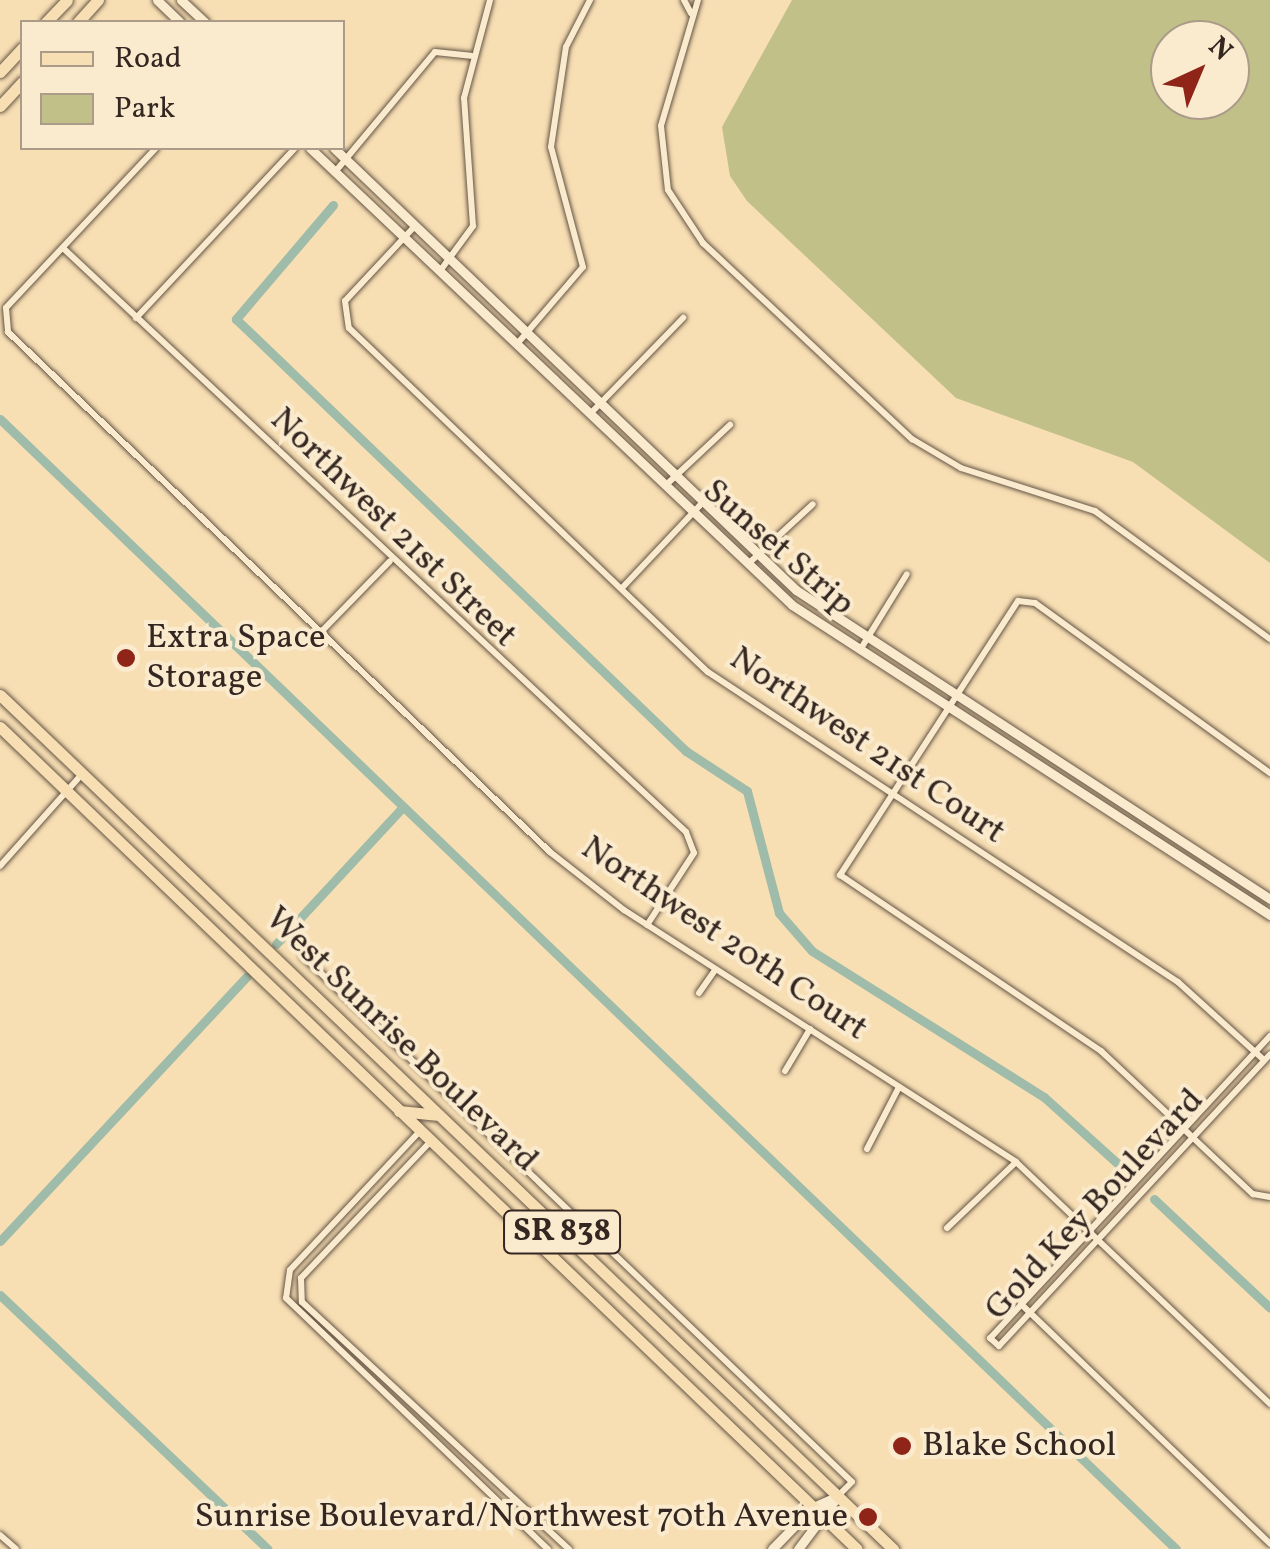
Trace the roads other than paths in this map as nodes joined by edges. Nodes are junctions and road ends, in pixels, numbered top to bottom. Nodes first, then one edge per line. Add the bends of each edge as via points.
1 (67, 0) edge
2 (98, 0) edge
3 (157, 0) edge
4 (181, 0) edge
5 (490, 0) edge
6 (590, 0) edge
7 (684, 0) edge
8 (698, 0) edge
9 (692, 14) junction
10 (48, 20) edge
11 (80, 20) edge
12 (178, 20) edge
13 (202, 20) edge
14 (20, 50) edge
15 (470, 56) junction
16 (0, 72) edge
17 (20, 84) edge
18 (0, 106) edge
19 (154, 150) edge
20 (294, 150) edge
21 (312, 150) edge
22 (336, 150) edge
23 (346, 159) junction
24 (335, 172) junction
25 (414, 226) junction
26 (404, 238) junction
27 (62, 248) junction
28 (450, 260) junction
29 (439, 272) junction
30 (136, 318) junction
31 (683, 318) dead end
32 (526, 334) junction
33 (518, 344) junction
34 (600, 404) junction
35 (590, 414) junction
36 (730, 425) dead end
37 (674, 476) junction
38 (665, 486) junction
39 (702, 503) junction
40 (813, 504) dead end
41 (694, 513) junction
42 (756, 555) junction
43 (390, 561) junction
44 (747, 564) junction
45 (908, 574) dead end
46 (622, 588) junction
47 (320, 632) junction
48 (1270, 639) edge
49 (866, 640) junction
50 (859, 651) junction
51 (950, 694) junction
52 (0, 695) edge
53 (944, 707) junction
54 (0, 727) edge
55 (83, 772) junction
56 (1270, 772) edge
57 (887, 792) junction
58 (70, 793) junction
59 (0, 866) edge
60 (1270, 899) edge
61 (1270, 914) edge
62 (647, 925) junction
63 (303, 956) dead end
64 (716, 969) junction
65 (699, 993) dead end
66 (810, 1029) junction
67 (1270, 1036) edge
68 (1256, 1052) junction
69 (1267, 1057) edge
70 (785, 1071) dead end
71 (899, 1086) junction
72 (459, 1105) junction
73 (399, 1111) junction
74 (439, 1115) junction
75 (1185, 1128) junction
76 (420, 1132) junction
77 (1193, 1136) junction
78 (431, 1141) junction
79 (867, 1149) dead end
80 (1016, 1162) junction
81 (1269, 1197) edge
82 (947, 1228) dead end
83 (1090, 1230) junction
84 (1097, 1238) junction
85 (1021, 1304) junction
86 (1029, 1313) junction
87 (1270, 1404) edge
88 (838, 1496) junction
89 (813, 1507) junction
90 (826, 1520) junction
91 (0, 1534) edge
92 (1270, 1544) edge
93 (16, 1549) edge
94 (548, 1549) edge
95 (568, 1549) edge
96 (772, 1549) edge
97 (798, 1549) edge
98 (857, 1549) edge
99 (893, 1549) edge

1 - 10 main road
2 - 11 main road
3 - 12 street
4 - 13 street
5 - 15 street
6 - 32 street via 566,47 551,147 582,267
7 - 9 street
8 - 9 street
9 - 48 street via 662,126 668,190 703,243 924,447 1095,510
14 - 16 main road
15 - 23 street via 435,52
15 - 28 street via 461,140 473,226
17 - 18 main road
19 - 27 street
20 - 30 street
21 - 24 street, Sunset Strip
22 - 23 street, Sunset Strip
23 - 24 street
23 - 25 street, Sunset Strip
24 - 26 street, Sunset Strip
25 - 26 street
25 - 28 street, Sunset Strip
26 - 29 street, Sunset Strip
26 - 46 street, Northwest 21st Court via 342,314
27 - 30 street, Northwest 21st Street
27 - 47 street, Northwest 20th Court via 3,320
28 - 29 street
28 - 32 street, Sunset Strip
29 - 33 street, Sunset Strip
30 - 43 street, Northwest 21st Street
31 - 34 street
32 - 33 street
32 - 34 street, Sunset Strip
33 - 35 street, Sunset Strip
34 - 35 street
34 - 37 street, Sunset Strip
35 - 38 street, Sunset Strip
36 - 37 street
37 - 38 street
37 - 39 street, Sunset Strip
38 - 41 street, Sunset Strip
39 - 41 street
39 - 42 street, Sunset Strip
40 - 42 street
41 - 44 street, Sunset Strip
41 - 46 street
42 - 44 street
42 - 49 street, Sunset Strip
43 - 47 street
43 - 62 street, Northwest 21st Street via 692,840 694,853
44 - 50 street, Sunset Strip
45 - 49 street
46 - 57 street, Northwest 21st Court via 734,692
47 - 62 street, Northwest 20th Court via 550,852
49 - 50 street
49 - 51 street, Sunset Strip
50 - 53 street, Sunset Strip
51 - 53 street
51 - 56 street via 1018,601 1035,603
51 - 60 street, Sunset Strip
52 - 55 main road, West Sunrise Boulevard / SR 838
53 - 57 street
53 - 61 street, Sunset Strip
54 - 58 main road, West Sunrise Boulevard / SR 838
55 - 58 street
55 - 74 main road, West Sunrise Boulevard / SR 838
57 - 68 street, Northwest 21st Court via 1178,982
57 - 75 street via 840,875 1101,1051
58 - 59 street
58 - 73 main road, West Sunrise Boulevard / SR 838
62 - 64 street, Northwest 20th Court
63 - 72 street
64 - 65 street
64 - 66 street, Northwest 20th Court
66 - 70 street
66 - 71 street, Northwest 20th Court
67 - 68 street, Gold Key Boulevard
68 - 69 street, Northwest 21st Court
68 - 75 street, Gold Key Boulevard
69 - 77 street, Gold Key Boulevard
71 - 79 street
71 - 80 street, Northwest 20th Court
72 - 74 street
72 - 88 street via 852,1482
73 - 74 main road
73 - 76 main road, West Sunrise Boulevard / SR 838
74 - 88 main road, West Sunrise Boulevard / SR 838
75 - 77 street
75 - 83 street, Gold Key Boulevard
76 - 78 main road, West Sunrise Boulevard / SR 838
76 - 94 street via 290,1270 286,1291 292,1311
77 - 81 street via 1253,1194
77 - 84 street, Gold Key Boulevard
78 - 89 main road, West Sunrise Boulevard / SR 838
78 - 95 street via 298,1289
80 - 82 street
80 - 83 street, Northwest 20th Court
83 - 84 street, Northwest 20th Court
83 - 85 street, Gold Key Boulevard
84 - 86 street, Gold Key Boulevard
84 - 87 street, Northwest 20th Court
85 - 86 street
85 - 86 street, Gold Key Boulevard via 990,1338 999,1346
86 - 92 street
88 - 89 street
88 - 90 street
88 - 99 main road, West Sunrise Boulevard / SR 838
89 - 90 main road, West Sunrise Boulevard / SR 838
89 - 96 street
90 - 97 street
90 - 98 main road, West Sunrise Boulevard / SR 838
91 - 93 street

